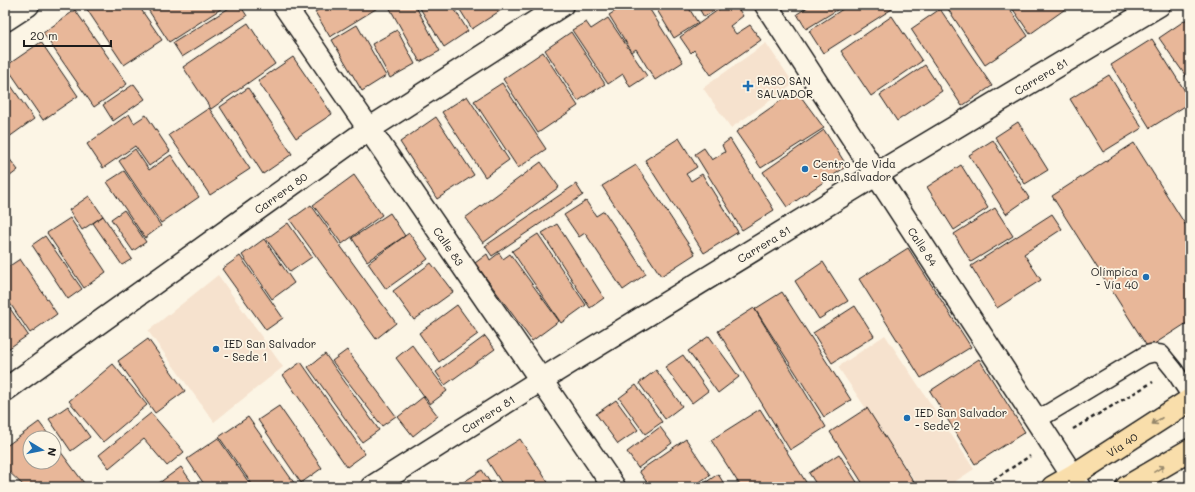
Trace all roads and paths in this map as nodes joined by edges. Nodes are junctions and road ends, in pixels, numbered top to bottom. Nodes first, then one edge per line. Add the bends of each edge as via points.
1 (28, 5) edge
2 (284, 5) edge
3 (562, 5) edge
4 (766, 5) edge
5 (1159, 5) edge
6 (5, 20) edge
7 (369, 129) junction
8 (877, 174) junction
9 (1174, 370) junction
10 (541, 380) junction
11 (5, 390) edge
12 (1190, 395) edge
13 (1190, 400) edge
14 (1037, 420) junction
15 (1051, 443) junction
16 (1190, 450) edge
17 (1077, 481) edge
18 (372, 487) edge
19 (614, 487) edge
20 (982, 487) edge
21 (1053, 487) edge
22 (1127, 487) edge

1 - 6 street
2 - 7 street, Calle 83
3 - 7 street, Carrera 80
4 - 8 street, Calle 84
5 - 8 street, Carrera 81
7 - 10 street, Calle 83
7 - 11 street, Carrera 80
8 - 10 street, Carrera 81
8 - 14 street, Calle 84
9 - 12 lane
9 - 14 lane via 1161,354 1144,355
9 - 15 path
10 - 18 street, Carrera 81
10 - 19 street, Calle 83
13 -> 17 highway, Vía 40
14 - 15 street, Calle 84
15 - 17 street, Calle 84
15 - 20 path
22 -> 16 highway
17 - 21 highway, Vía 40

